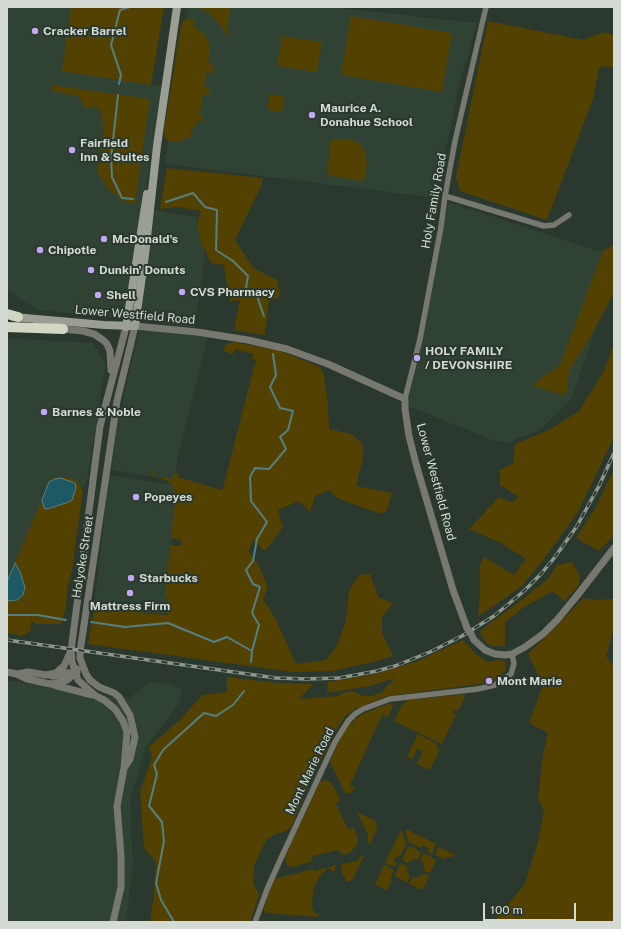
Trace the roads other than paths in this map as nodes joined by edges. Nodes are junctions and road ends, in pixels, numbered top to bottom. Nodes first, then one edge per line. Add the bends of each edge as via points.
1 (176, 7) edge
2 (486, 7) edge
3 (157, 146) junction
4 (444, 196) junction
5 (569, 215) dead end
6 (7, 315) edge
7 (18, 317) joint
8 (41, 319) junction
9 (126, 326) junction
10 (135, 326) junction
11 (7, 327) edge
12 (62, 330) junction
13 (110, 386) junction
14 (405, 399) junction
15 (614, 548) edge
16 (71, 651) junction
17 (512, 654) junction
18 (82, 663) junction
19 (7, 672) edge
20 (75, 672) junction
21 (17, 674) junction
22 (86, 674) junction
23 (46, 675) junction
24 (50, 684) junction
25 (96, 696) junction
26 (124, 768) junction
27 (113, 922) edge
28 (255, 922) edge

1 - 3 main road
2 - 4 street, Holy Family Road
3 - 9 main road
3 - 10 main road
4 - 5 street via 544,226 554,225
4 - 14 street, Holy Family Road via 441,227
6 - 7 highway
7 - 8 main road, Lower Westfield Road
8 - 9 main road, Lower Westfield Road
8 - 12 street
9 - 10 main road, Lower Westfield Road
9 - 13 street, Holyoke Street
10 - 14 street, Lower Westfield Road via 197,332 282,348 334,366
10 - 18 street, Holyoke Street via 116,407 83,629 80,652
11 - 12 highway
12 - 13 street via 94,334 107,344 111,356
13 - 16 street, Holyoke Street via 100,426
14 - 17 street, Lower Westfield Road via 409,436 416,464 453,590 469,631 480,646 490,653
15 - 17 street via 556,620 533,642
16 - 20 street, Holyoke Street
16 - 23 street via 62,669
17 - 28 street, Mont Marie Road via 514,664 511,674 495,686 390,699 363,709 348,721 332,748 282,856
18 - 20 street
18 - 22 street, Holyoke Street
19 - 21 street
20 - 22 street
20 - 23 street via 56,676
20 - 24 street via 67,680
20 - 25 street, Holyoke Street via 80,683
21 - 23 street via 28,672
21 - 24 street
22 - 26 street, Holyoke Street via 94,683 119,697 130,715 135,737 130,759
24 - 25 street
25 - 26 street, Holyoke Street via 115,709 126,727
26 - 27 street, Holyoke Street via 117,806 121,888

